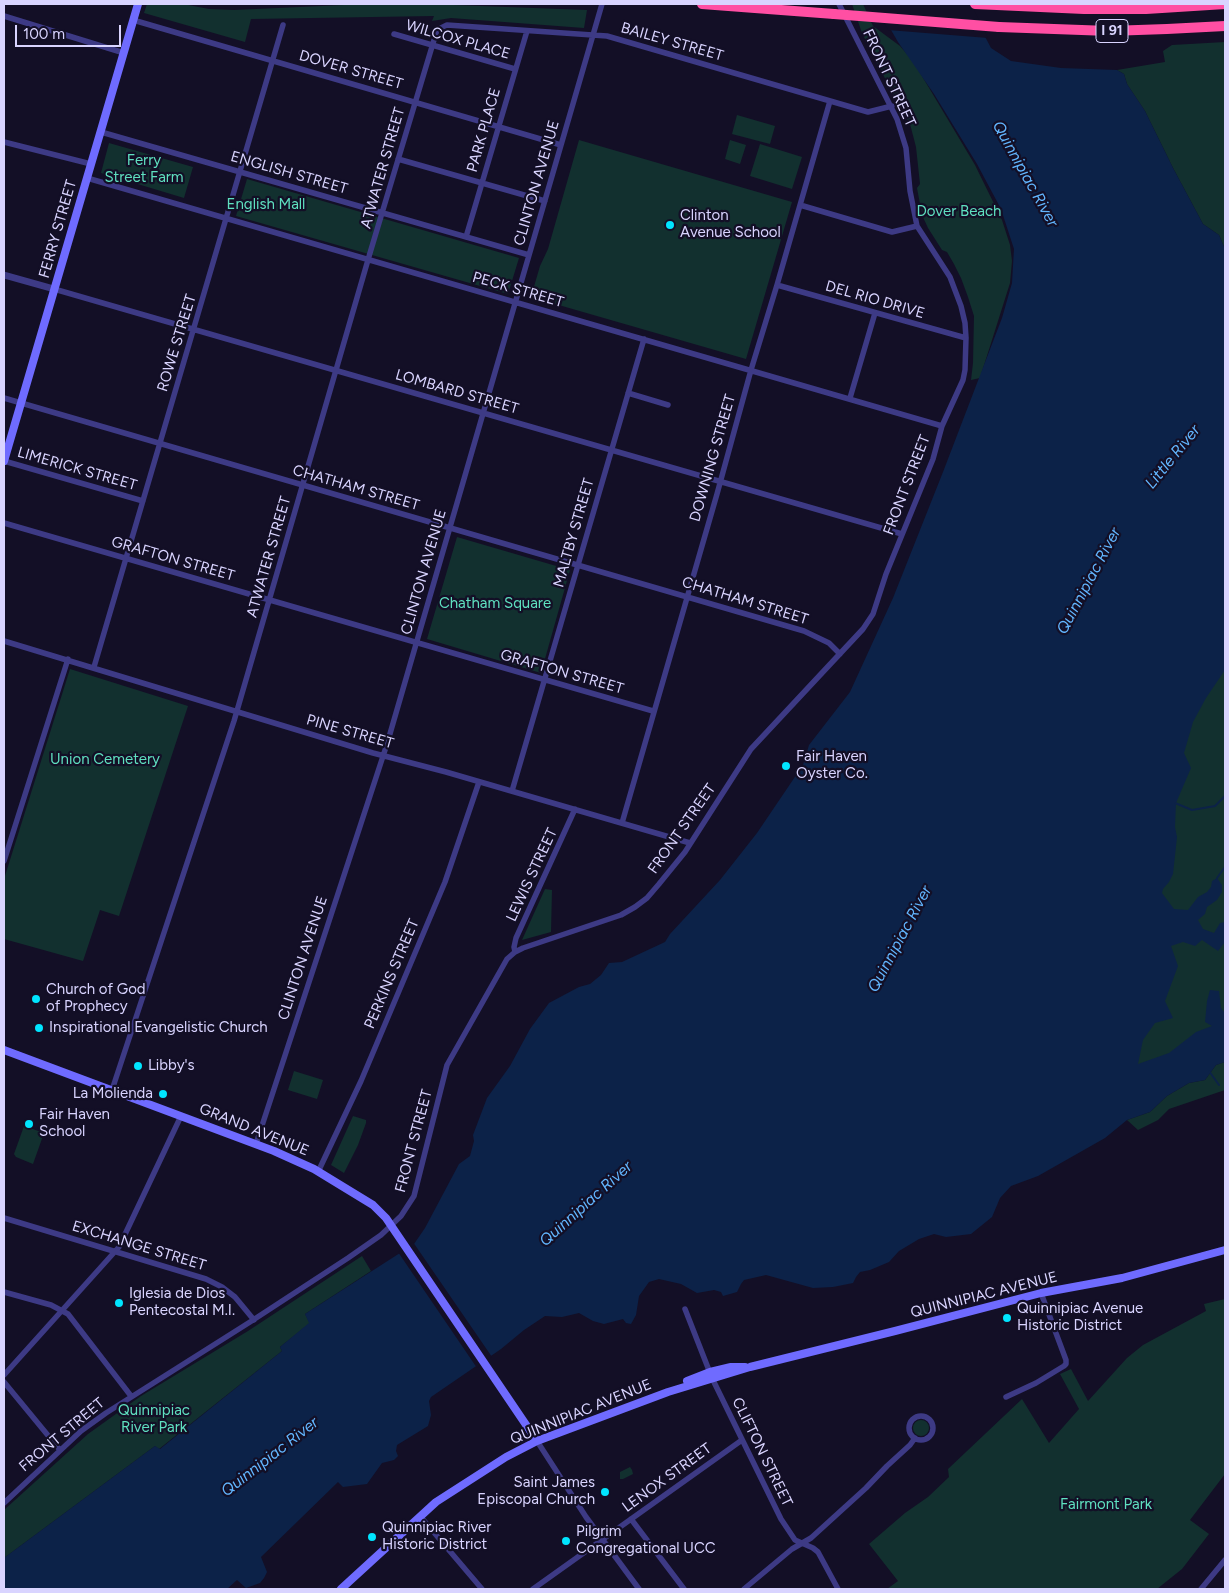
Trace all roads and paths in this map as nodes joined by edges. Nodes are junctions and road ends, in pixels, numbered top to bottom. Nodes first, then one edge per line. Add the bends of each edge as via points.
1 (138, 4) edge
2 (602, 4) edge
3 (702, 4) edge
4 (839, 4) edge
5 (975, 4) edge
6 (1225, 4) edge
7 (987, 5) edge
8 (4, 16) edge
9 (133, 20) junction
10 (283, 25) dead end
11 (1225, 26) edge
12 (440, 28) joint
13 (526, 31) junction
14 (394, 34) dead end
15 (593, 35) junction
16 (432, 45) junction
17 (124, 52) junction
18 (273, 61) junction
19 (515, 69) junction
20 (830, 100) junction
21 (415, 102) junction
22 (892, 106) junction
23 (499, 126) junction
24 (101, 132) junction
25 (4, 142) edge
26 (561, 145) junction
27 (398, 159) junction
28 (91, 164) junction
29 (240, 172) junction
30 (87, 178) junction
31 (482, 182) junction
32 (545, 201) junction
33 (800, 204) junction
34 (382, 213) junction
35 (226, 219) junction
36 (917, 226) junction
37 (466, 237) junction
38 (529, 255) junction
39 (368, 260) junction
40 (4, 274) edge
41 (777, 285) junction
42 (54, 289) junction
43 (515, 302) junction
44 (875, 313) junction
45 (193, 330) junction
46 (966, 338) junction
47 (644, 339) junction
48 (751, 370) junction
49 (336, 371) junction
50 (628, 393) junction
51 (4, 398) edge
52 (850, 398) junction
53 (21, 403) junction
54 (668, 405) dead end
55 (483, 414) junction
56 (942, 426) junction
57 (160, 443) junction
58 (611, 450) junction
59 (4, 461) edge
60 (720, 482) junction
61 (302, 486) junction
62 (143, 501) junction
63 (4, 523) edge
64 (450, 529) junction
65 (902, 534) junction
66 (126, 559) junction
67 (578, 566) junction
68 (687, 597) junction
69 (269, 600) junction
70 (4, 641) edge
71 (416, 643) junction
72 (840, 654) junction
73 (68, 659) junction
74 (94, 667) junction
75 (544, 680) junction
76 (237, 711) junction
77 (653, 711) junction
78 (383, 755) junction
79 (479, 782) junction
80 (512, 791) junction
81 (575, 809) junction
82 (622, 823) junction
83 (690, 843) junction
84 (4, 860) edge
85 (516, 952) junction
86 (4, 1050) edge
87 (112, 1090) junction
88 (181, 1116) junction
89 (256, 1144) junction
90 (318, 1172) junction
91 (4, 1218) edge
92 (391, 1226) junction
93 (1225, 1250) edge
94 (115, 1252) junction
95 (4, 1292) edge
96 (1041, 1293) junction
97 (685, 1309) dead end
98 (62, 1310) junction
99 (254, 1320) junction
100 (4, 1375) edge
101 (711, 1375) junction
102 (4, 1382) edge
103 (131, 1396) junction
104 (1006, 1397) dead end
105 (915, 1438) junction
106 (742, 1440) junction
107 (536, 1441) junction
108 (60, 1450) junction
109 (4, 1503) edge
110 (420, 1516) junction
111 (632, 1520) junction
112 (602, 1539) junction
113 (802, 1544) junction
114 (1225, 1560) edge
115 (341, 1589) edge
116 (482, 1589) edge
117 (534, 1589) edge
118 (639, 1589) edge
119 (684, 1589) edge
120 (744, 1589) edge
121 (838, 1589) edge
122 (1201, 1589) edge

1 - 9 main road, FERRY STREET
2 - 15 street, CLINTON AVENUE
3 - 11 highway, I 91, bridge via 1109,31
4 - 22 street, FRONT STREET
5 - 7 highway, I 91
6 - 7 highway, I 91 via 1118,10
8 - 17 street
9 - 17 main road, FERRY STREET
9 - 18 street, DOVER STREET
10 - 18 street, ROWE STREET
12 - 13 street, BAILEY STREET via 447,25
12 - 16 street, ATWATER STREET
13 - 15 street, BAILEY STREET
13 - 19 street, PARK PLACE
14 - 16 street, WILCOX PLACE
15 - 20 street, BAILEY STREET via 608,36
15 - 26 street, CLINTON AVENUE
16 - 19 street, WILCOX PLACE
16 - 21 street, ATWATER STREET
17 - 24 main road, FERRY STREET
18 - 21 street, DOVER STREET
18 - 29 street, ROWE STREET
19 - 23 street, PARK PLACE
20 - 22 street, BAILEY STREET via 868,112
20 - 33 street, DOWNING STREET
21 - 23 street, DOVER STREET
21 - 27 street, ATWATER STREET
22 - 36 street, FRONT STREET via 906,148
23 - 26 street, DOVER STREET
23 - 31 street, PARK PLACE
24 - 28 main road, FERRY STREET
24 - 29 street, ENGLISH STREET
25 - 28 street
26 - 32 street, CLINTON AVENUE
27 - 31 street
27 - 34 street, ATWATER STREET
28 - 30 main road, FERRY STREET
29 - 34 street, ENGLISH STREET
29 - 35 street, ROWE STREET
30 - 35 street, PECK STREET
30 - 42 main road, FERRY STREET
31 - 32 street
31 - 37 street, PARK PLACE
32 - 38 street, CLINTON AVENUE
33 - 36 street via 892,232
33 - 41 street, DOWNING STREET
34 - 37 street, ENGLISH STREET
34 - 39 street, ATWATER STREET
35 - 39 street, PECK STREET
35 - 45 street, ROWE STREET
36 - 46 street, FRONT STREET via 950,277 961,306
37 - 38 street, ENGLISH STREET
38 - 43 street, CLINTON AVENUE
39 - 43 street, PECK STREET
39 - 49 street, ATWATER STREET
40 - 42 street, LOMBARD STREET
41 - 44 street, DEL RIO DRIVE
41 - 48 street, DOWNING STREET
42 - 45 street, LOMBARD STREET
42 - 53 main road, FERRY STREET
43 - 47 street, PECK STREET
43 - 55 street, CLINTON AVENUE
44 - 46 street, DEL RIO DRIVE
44 - 52 street
45 - 49 street, LOMBARD STREET
45 - 57 street, ROWE STREET
46 - 56 street, FRONT STREET via 963,380
47 - 48 street, PECK STREET
47 - 50 street, MALTBY STREET
48 - 52 street, PECK STREET
48 - 60 street, DOWNING STREET
49 - 55 street, LOMBARD STREET
49 - 61 street, ATWATER STREET
50 - 54 street
50 - 58 street, MALTBY STREET
51 - 53 street, CHATHAM STREET
52 - 56 street, PECK STREET
53 - 57 street, CHATHAM STREET
53 - 59 main road, FERRY STREET
55 - 58 street, LOMBARD STREET
55 - 64 street, CLINTON AVENUE
56 - 65 street, FRONT STREET
57 - 61 street, CHATHAM STREET
57 - 62 street, ROWE STREET
58 - 60 street, LOMBARD STREET
58 - 67 street, MALTBY STREET
59 - 62 street, LIMERICK STREET
60 - 65 street, LOMBARD STREET
60 - 68 street, DOWNING STREET
61 - 64 street, CHATHAM STREET
61 - 69 street, ATWATER STREET
62 - 66 street, ROWE STREET
63 - 66 street, GRAFTON STREET
64 - 67 street, CHATHAM STREET
64 - 71 street, CLINTON AVENUE
65 - 72 street, FRONT STREET via 873,614
66 - 69 street, GRAFTON STREET
66 - 74 street, ROWE STREET
67 - 68 street, CHATHAM STREET
67 - 75 street, MALTBY STREET
68 - 72 street, CHATHAM STREET via 804,631 829,643
68 - 77 street, DOWNING STREET
69 - 71 street, GRAFTON STREET
69 - 76 street, ATWATER STREET
70 - 73 street, PINE STREET
71 - 75 street, GRAFTON STREET
71 - 78 street, CLINTON AVENUE
72 - 83 street, FRONT STREET via 751,749
73 - 74 street, PINE STREET
73 - 84 street
74 - 76 street, PINE STREET
75 - 77 street, GRAFTON STREET
75 - 80 street, MALTBY STREET
76 - 78 street, PINE STREET
76 - 87 street, ATWATER STREET
77 - 82 street, DOWNING STREET
78 - 79 street, PINE STREET
78 - 89 street, CLINTON AVENUE
79 - 80 street, PINE STREET
79 - 90 street, PERKINS STREET via 445,882 361,1081
80 - 81 street, PINE STREET
81 - 82 street, PINE STREET
81 - 85 street, LEWIS STREET via 516,938
82 - 83 street, PINE STREET
83 - 85 street, FRONT STREET via 656,889 629,911
85 - 92 street, FRONT STREET via 501,967 447,1065 414,1196
86 - 87 main road, GRAND AVENUE
87 - 88 main road, GRAND AVENUE
88 - 89 main road, GRAND AVENUE
88 - 94 street
89 - 90 main road, GRAND AVENUE
90 - 92 main road, GRAND AVENUE via 373,1205
91 - 94 street, EXCHANGE STREET
92 - 99 street, FRONT STREET
92 - 107 main road, GRAND AVENUE
93 - 96 main road, QUINNIPIAC AVENUE via 1122,1278
94 - 98 street
94 - 99 street, EXCHANGE STREET via 214,1283 234,1297
95 - 98 street
96 - 101 main road, QUINNIPIAC AVENUE
96 - 104 street via 1066,1364
97 - 101 street, CLIFTON STREET
98 - 100 street
98 - 103 street
99 - 103 street, FRONT STREET
101 - 106 street, CLIFTON STREET
101 - 107 main road, QUINNIPIAC AVENUE
102 - 108 street
103 - 108 street, FRONT STREET
105 - 105 street via 924,1440 933,1432 933,1424 928,1417 920,1415 910,1422 909,1429
105 - 113 street via 866,1488
106 - 111 street, LENOX STREET
106 - 113 street, CLIFTON STREET via 781,1519 792,1537
107 - 110 main road, QUINNIPIAC AVENUE via 455,1488
107 - 112 street
108 - 109 street, FRONT STREET
110 - 115 main road, QUINNIPIAC AVENUE
110 - 116 street
111 - 112 street, LENOX STREET
111 - 119 street
112 - 117 street, LENOX STREET
112 - 118 street
113 - 120 street
113 - 121 street, CLIFTON STREET via 818,1552
114 - 122 street

